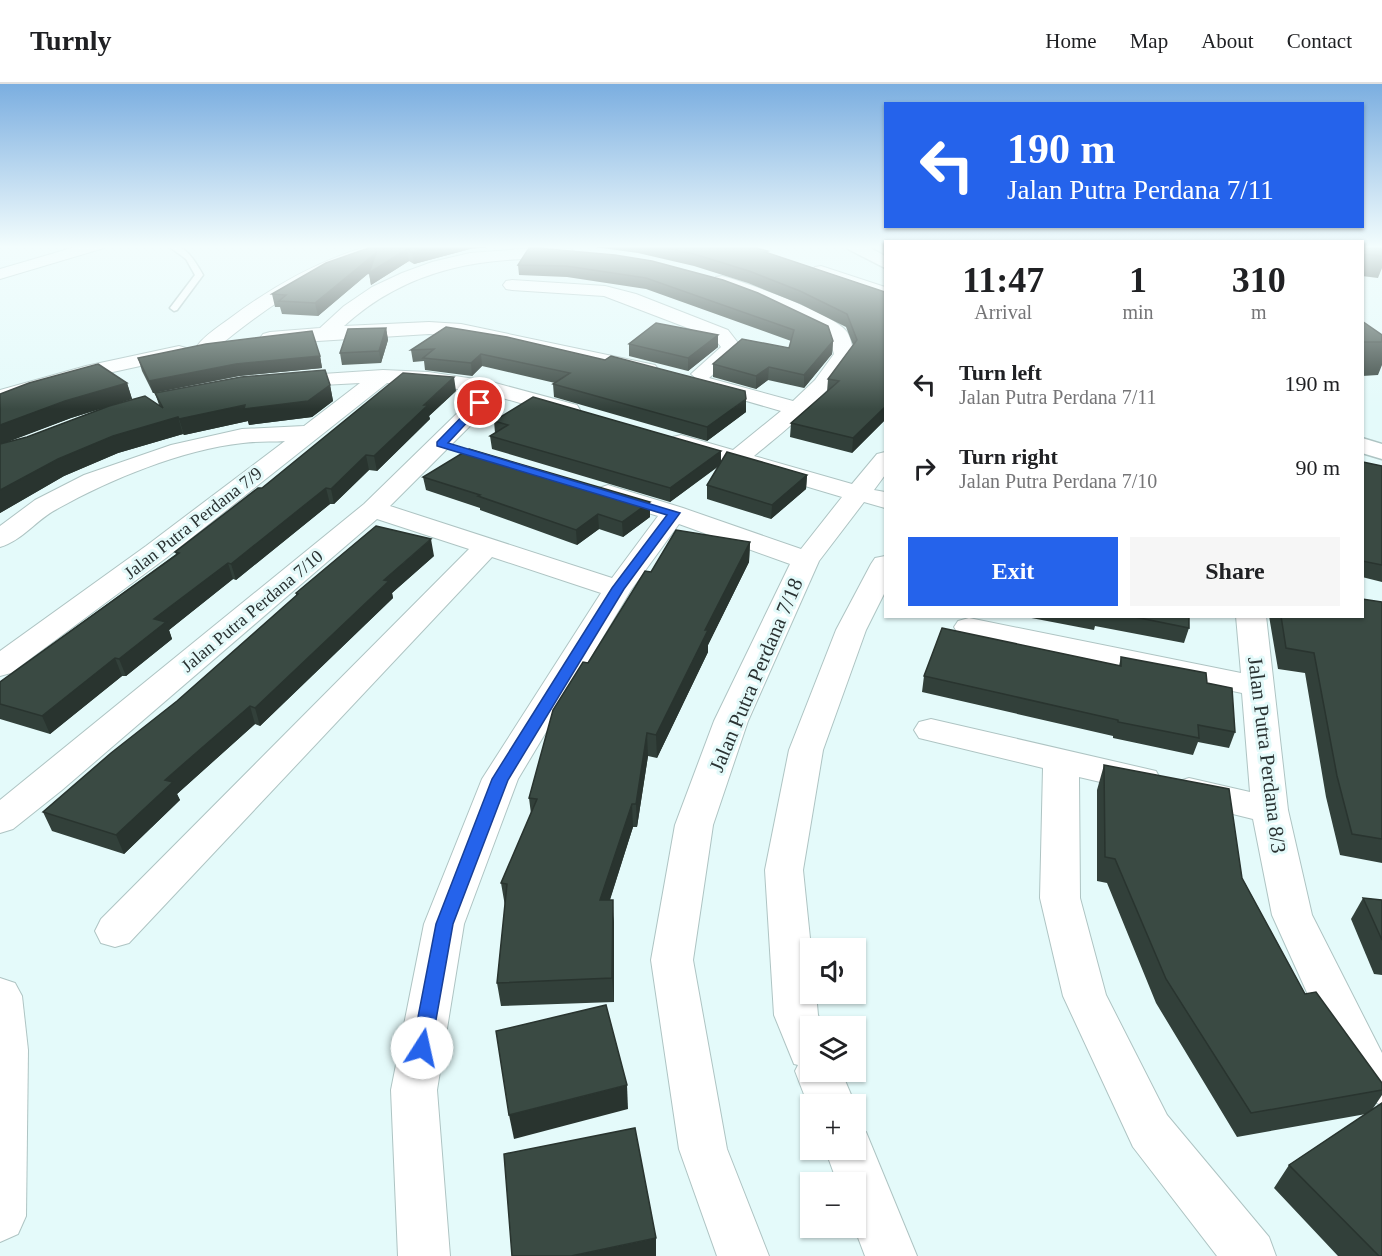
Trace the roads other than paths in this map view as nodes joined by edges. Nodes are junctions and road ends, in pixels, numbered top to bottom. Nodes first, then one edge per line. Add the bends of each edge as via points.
1 (180, 300) edge
2 (266, 300) edge
3 (368, 300) edge
4 (634, 300) edge
5 (775, 300) edge
6 (174, 308) dead end
7 (325, 333) junction
8 (207, 346) junction
9 (383, 376) junction
10 (682, 377) junction
11 (263, 384) edge
12 (494, 389) junction
13 (0, 397) edge
14 (797, 409) junction
15 (595, 417) edge
16 (309, 433) junction
17 (660, 436) edge
18 (1364, 446) edge
19 (1382, 452) edge
20 (737, 458) junction
21 (884, 462) edge
22 (590, 488) edge
23 (871, 496) edge
24 (373, 509) junction
25 (674, 513) junction
26 (0, 539) edge
27 (486, 547) junction
28 (806, 560) junction
29 (884, 566) edge
30 (618, 588) junction
31 (1251, 618) edge
32 (969, 627) dead end
33 (0, 666) edge
34 (1256, 686) junction
35 (931, 730) dead end
36 (1060, 760) junction
37 (1270, 810) junction
38 (0, 820) edge
39 (115, 931) dead end
40 (0, 996) edge
41 (800, 1025) edge
42 (1382, 1084) edge
43 (853, 1160) edge
44 (0, 1216) edge
45 (424, 1256) edge
46 (743, 1256) edge
47 (891, 1256) edge
48 (1250, 1256) edge

1 - 6 lane
2 - 8 street
3 - 7 street
4 - 10 street via 721,334 732,348
5 - 14 street via 809,314 838,333 844,354 832,375
7 - 8 street
7 - 10 street via 461,330
8 - 13 street via 86,372
9 - 11 street
9 - 12 street via 446,380
9 - 16 street, Jalan Putra Perdana 7/9
10 - 14 street
12 - 15 street
12 - 24 street, Jalan Putra Perdana 7/10 via 451,447
14 - 20 street
16 - 26 street via 242,436 179,450 93,480 44,505
16 - 33 street, Jalan Putra Perdana 7/9
17 - 20 street
18 - 19 street
20 - 23 street
21 - 23 street, Jalan Putra Perdana 7/18
22 - 25 street
23 - 28 street, Jalan Putra Perdana 7/18
24 - 27 street
24 - 38 street, Jalan Putra Perdana 7/10
25 - 28 street
25 - 30 street
27 - 30 street
27 - 39 street
28 - 46 street, Jalan Putra Perdana 7/18 via 731,721 694,825 672,960 703,1149
29 - 41 street via 851,630 806,750 784,870
30 - 45 street via 500,779 444,924 414,1090
31 - 34 street, Jalan Putra Perdana 8/3
32 - 34 street
34 - 37 street, Jalan Putra Perdana 8/3
35 - 36 street
36 - 37 street
36 - 48 street via 1060,898 1085,996 1150,1131
37 - 42 street, Jalan Putra Perdana 8/3 via 1292,915 1362,1064
40 - 44 street via 5,1050
43 - 47 street

